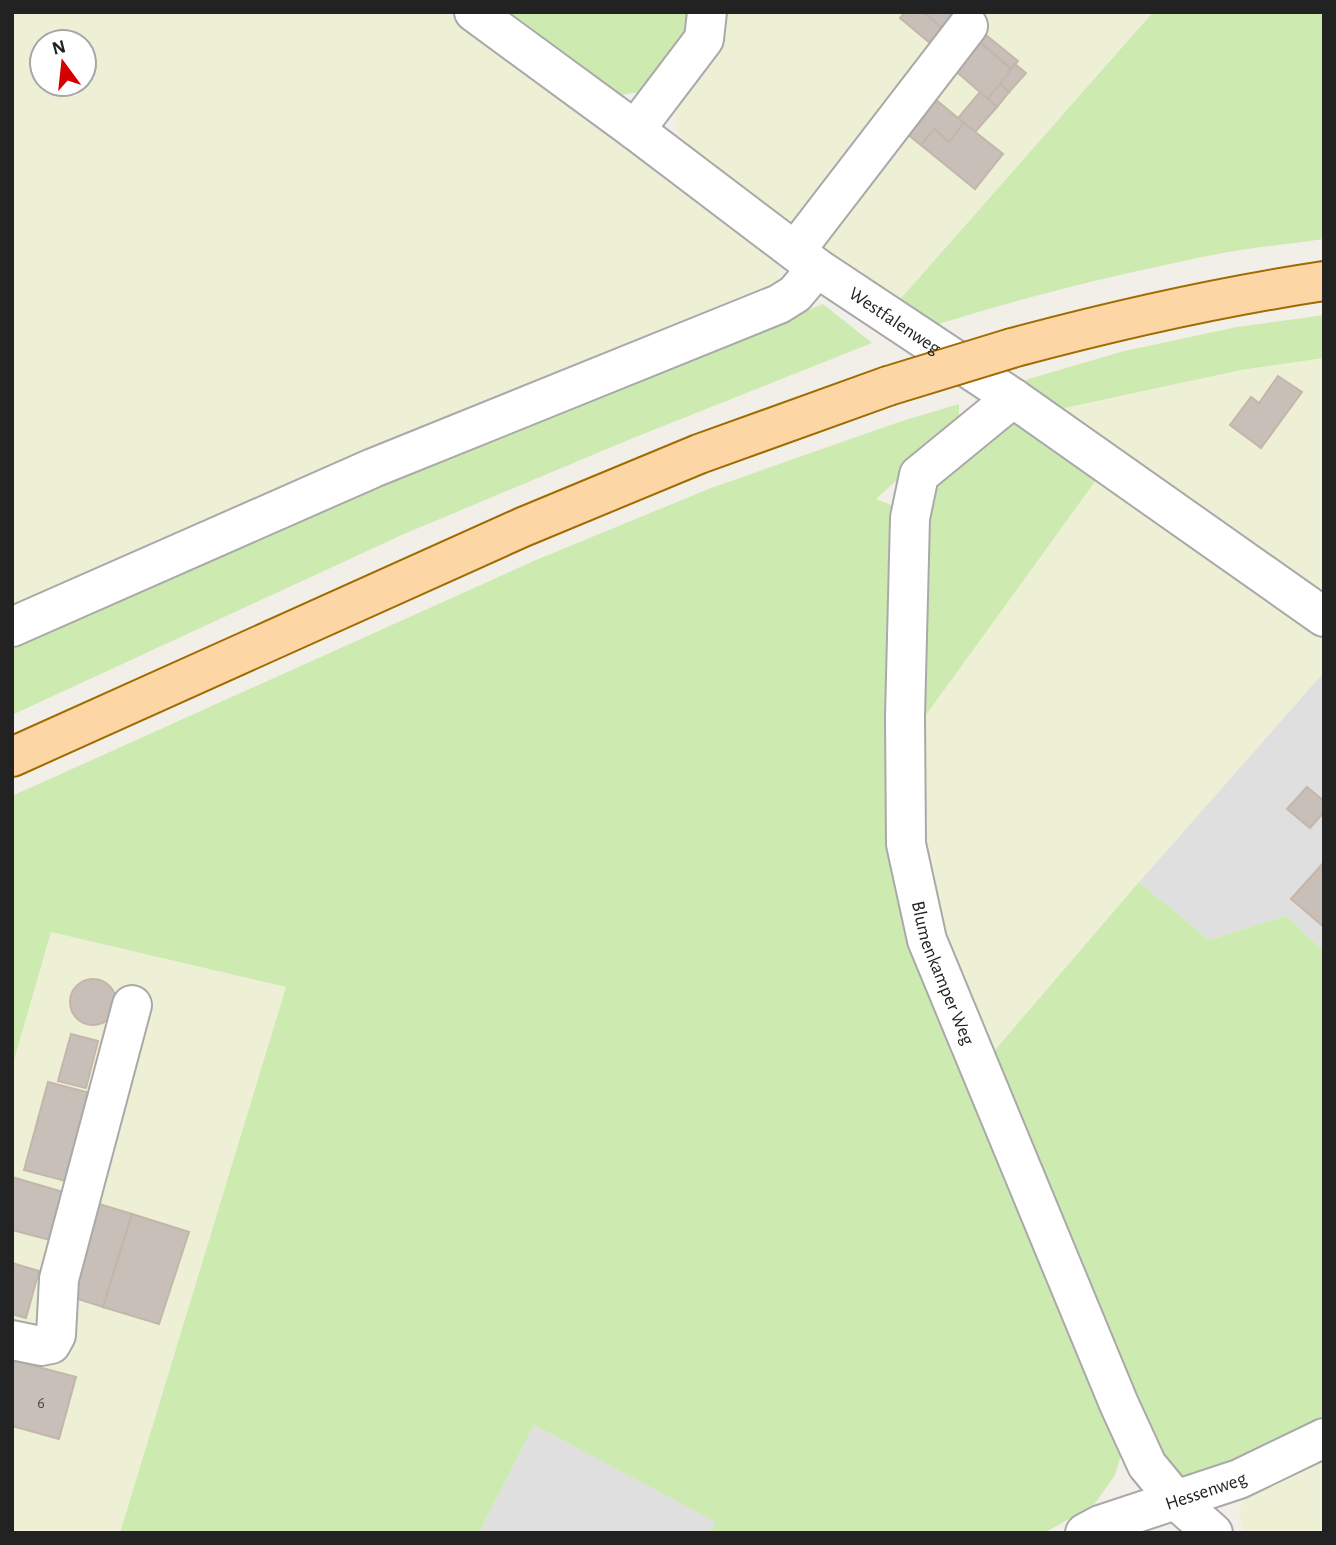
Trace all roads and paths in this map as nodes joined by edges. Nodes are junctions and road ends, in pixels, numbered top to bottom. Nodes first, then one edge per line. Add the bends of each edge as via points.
1 (474, 12) edge
2 (707, 12) edge
3 (968, 26) dead end
4 (635, 131) junction
5 (806, 259) junction
6 (1324, 281) edge
7 (1013, 397) junction
8 (1324, 617) edge
9 (12, 627) edge
10 (12, 757) edge
11 (132, 1005) dead end
12 (12, 1340) edge
13 (1324, 1438) edge
14 (1176, 1500) junction
15 (1085, 1533) edge
16 (1213, 1533) edge

1 - 4 street, Westfalenweg
2 - 4 street via 704,39
3 - 5 street
4 - 5 street, Westfalenweg
5 - 7 street, Westfalenweg
5 - 9 street via 794,293 779,304 373,468
6 - 10 main road, bridge via 1231,295 1012,348 888,386 699,454 523,527
7 - 8 street, Westfalenweg
7 - 14 street, Blumenkamper Weg via 919,475 910,519 906,844 927,940 1119,1404 1147,1465
11 - 12 street via 59,1279 56,1335 41,1346
13 - 14 street, Hessenweg via 1239,1479
14 - 15 street, Hessenweg
14 - 16 street, Blumenkamper Weg

